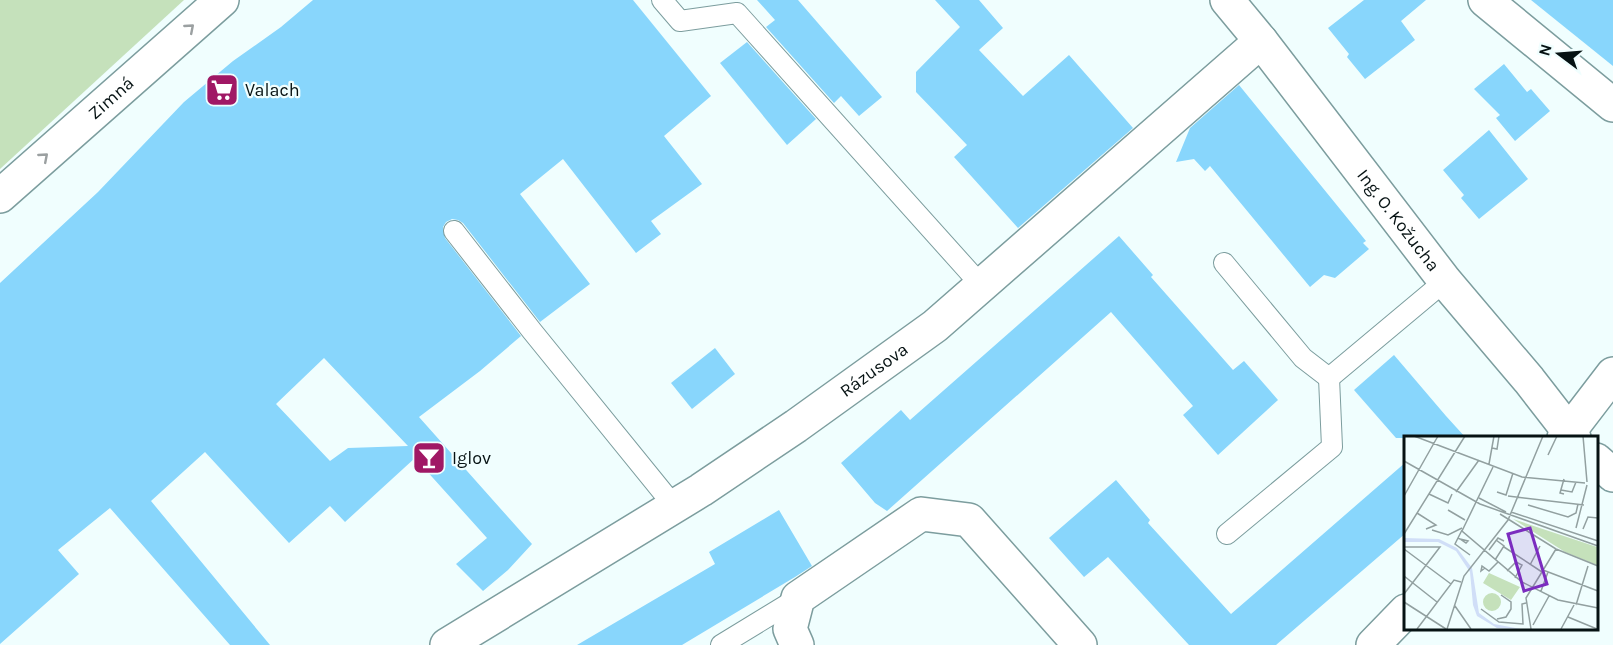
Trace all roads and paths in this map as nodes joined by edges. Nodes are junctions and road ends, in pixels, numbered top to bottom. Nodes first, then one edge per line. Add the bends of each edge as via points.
1 (222, 0) edge
2 (662, 0) edge
3 (1227, 0) edge
4 (1485, 0) edge
5 (1261, 41) junction
6 (1613, 105) edge
7 (0, 196) edge
8 (454, 231) dead end
9 (1224, 264) dead end
10 (1445, 281) junction
11 (981, 285) junction
12 (1613, 374) edge
13 (1329, 378) junction
14 (1568, 436) edge
15 (1598, 462) edge
16 (1613, 475) edge
17 (674, 506) junction
18 (1227, 534) dead end
19 (798, 598) junction
20 (1404, 612) edge
21 (1070, 642) edge
22 (447, 645) edge
23 (721, 645) edge
24 (797, 645) edge
25 (1374, 645) edge

7 -> 1 street, Zimná
2 - 11 lane via 680,21 737,13
3 - 5 street, Ing. O. Kožucha
4 - 6 street
5 - 10 street, Ing. O. Kožucha
5 - 11 street, Rázusova
8 - 17 lane
9 - 13 lane via 1303,358
10 - 13 lane
10 - 14 street, Ing. O. Kožucha via 1528,380
11 - 17 street, Rázusova via 935,326 787,432
12 - 14 street
13 - 18 lane via 1332,447
15 - 16 street
17 - 22 street, Rázusova
19 - 21 street via 921,514 969,520
19 - 23 lane
19 - 24 street via 790,629
20 - 25 street

